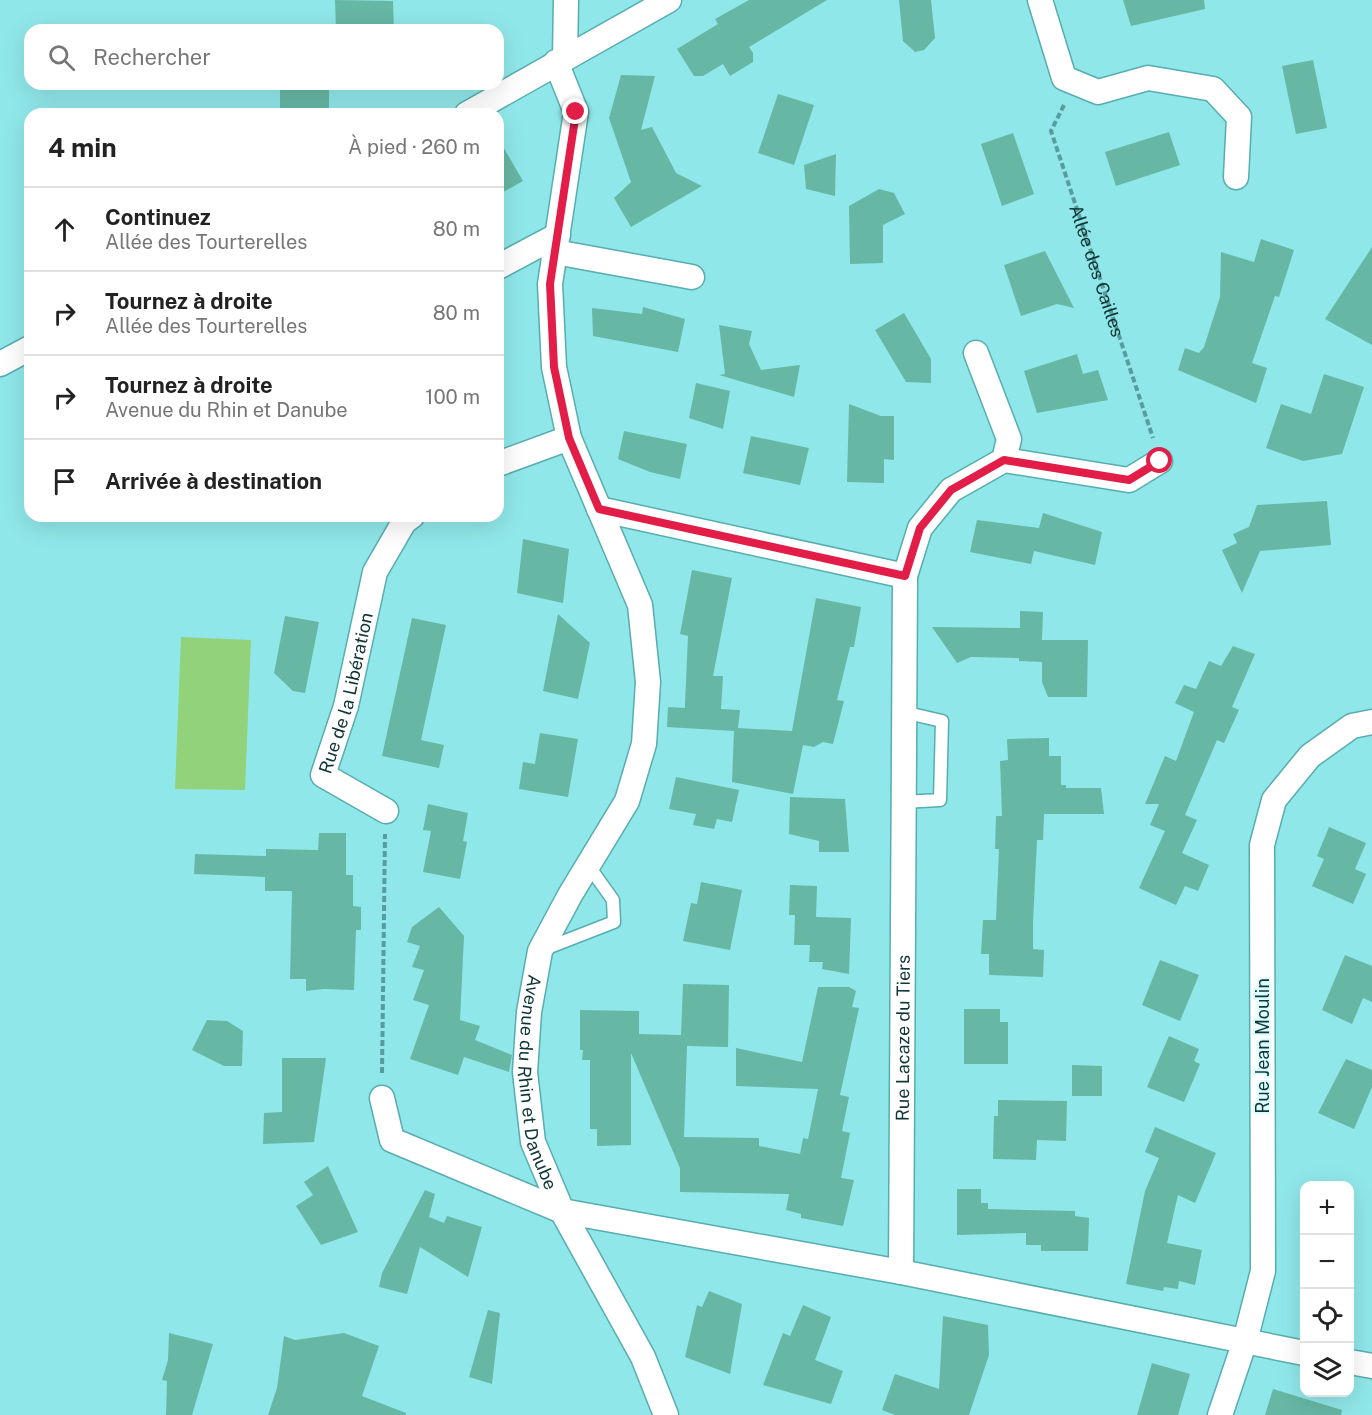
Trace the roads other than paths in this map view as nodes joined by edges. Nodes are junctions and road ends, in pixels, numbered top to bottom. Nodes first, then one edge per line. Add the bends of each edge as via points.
1 (566, 0) edge
2 (669, 0) edge
3 (1040, 0) edge
4 (561, 59) junction
5 (476, 108) edge
6 (1236, 177) dead end
7 (557, 243) junction
8 (504, 265) edge
9 (692, 277) dead end
10 (24, 351) edge
11 (976, 353) dead end
12 (0, 364) edge
13 (569, 438) junction
14 (1004, 460) junction
15 (1160, 461) road end
16 (504, 462) edge
17 (599, 509) junction
18 (404, 522) edge
19 (905, 576) junction
20 (903, 712) junction
21 (1372, 722) edge
22 (902, 802) junction
23 (386, 811) road end
24 (588, 865) junction
25 (540, 951) junction
26 (382, 1098) road end
27 (562, 1210) junction
28 (901, 1272) junction
29 (1245, 1341) junction
30 (1300, 1352) edge
31 (1354, 1363) edge
32 (1372, 1366) edge
33 (666, 1415) edge
34 (1220, 1415) edge

1 - 4 street
2 - 4 street
3 - 6 street via 1064,78 1098,92 1148,78 1213,89 1239,117
4 - 5 street
4 - 7 street, Avenue du Rhin et Danube via 576,112
7 - 8 street
7 - 9 street
7 - 13 street, Avenue du Rhin et Danube via 550,284 554,367
10 - 12 street
11 - 14 street via 1009,439
13 - 16 street
13 - 17 street, Avenue du Rhin et Danube
14 - 15 street via 1129,480
14 - 19 street, Rue Lacaze du Tiers via 951,490 920,528
17 - 19 street
17 - 24 street, Avenue du Rhin et Danube via 640,605 648,682 644,744 627,801
18 - 23 street, Rue de la Libération via 375,572 346,706 323,775
19 - 20 street, Rue Lacaze du Tiers
20 - 22 street, Rue Lacaze du Tiers
20 - 22 lane via 942,721 940,800
21 - 29 street, Rue Jean Moulin via 1352,726 1310,756 1274,800 1262,845 1263,1271
22 - 28 street, Rue Lacaze du Tiers
24 - 25 street, Avenue du Rhin et Danube
24 - 25 lane, Avenue du Rhin et Danube via 613,900 614,922
25 - 27 street, Avenue du Rhin et Danube via 529,1012 525,1072 533,1142
26 - 27 street, Avenue du Rhin et Danube via 392,1140
27 - 28 street
27 - 33 street, Avenue du Rhin et Danube via 643,1357
28 - 29 street
29 - 30 street
29 - 34 street, Rue Jean Moulin
31 - 32 street

